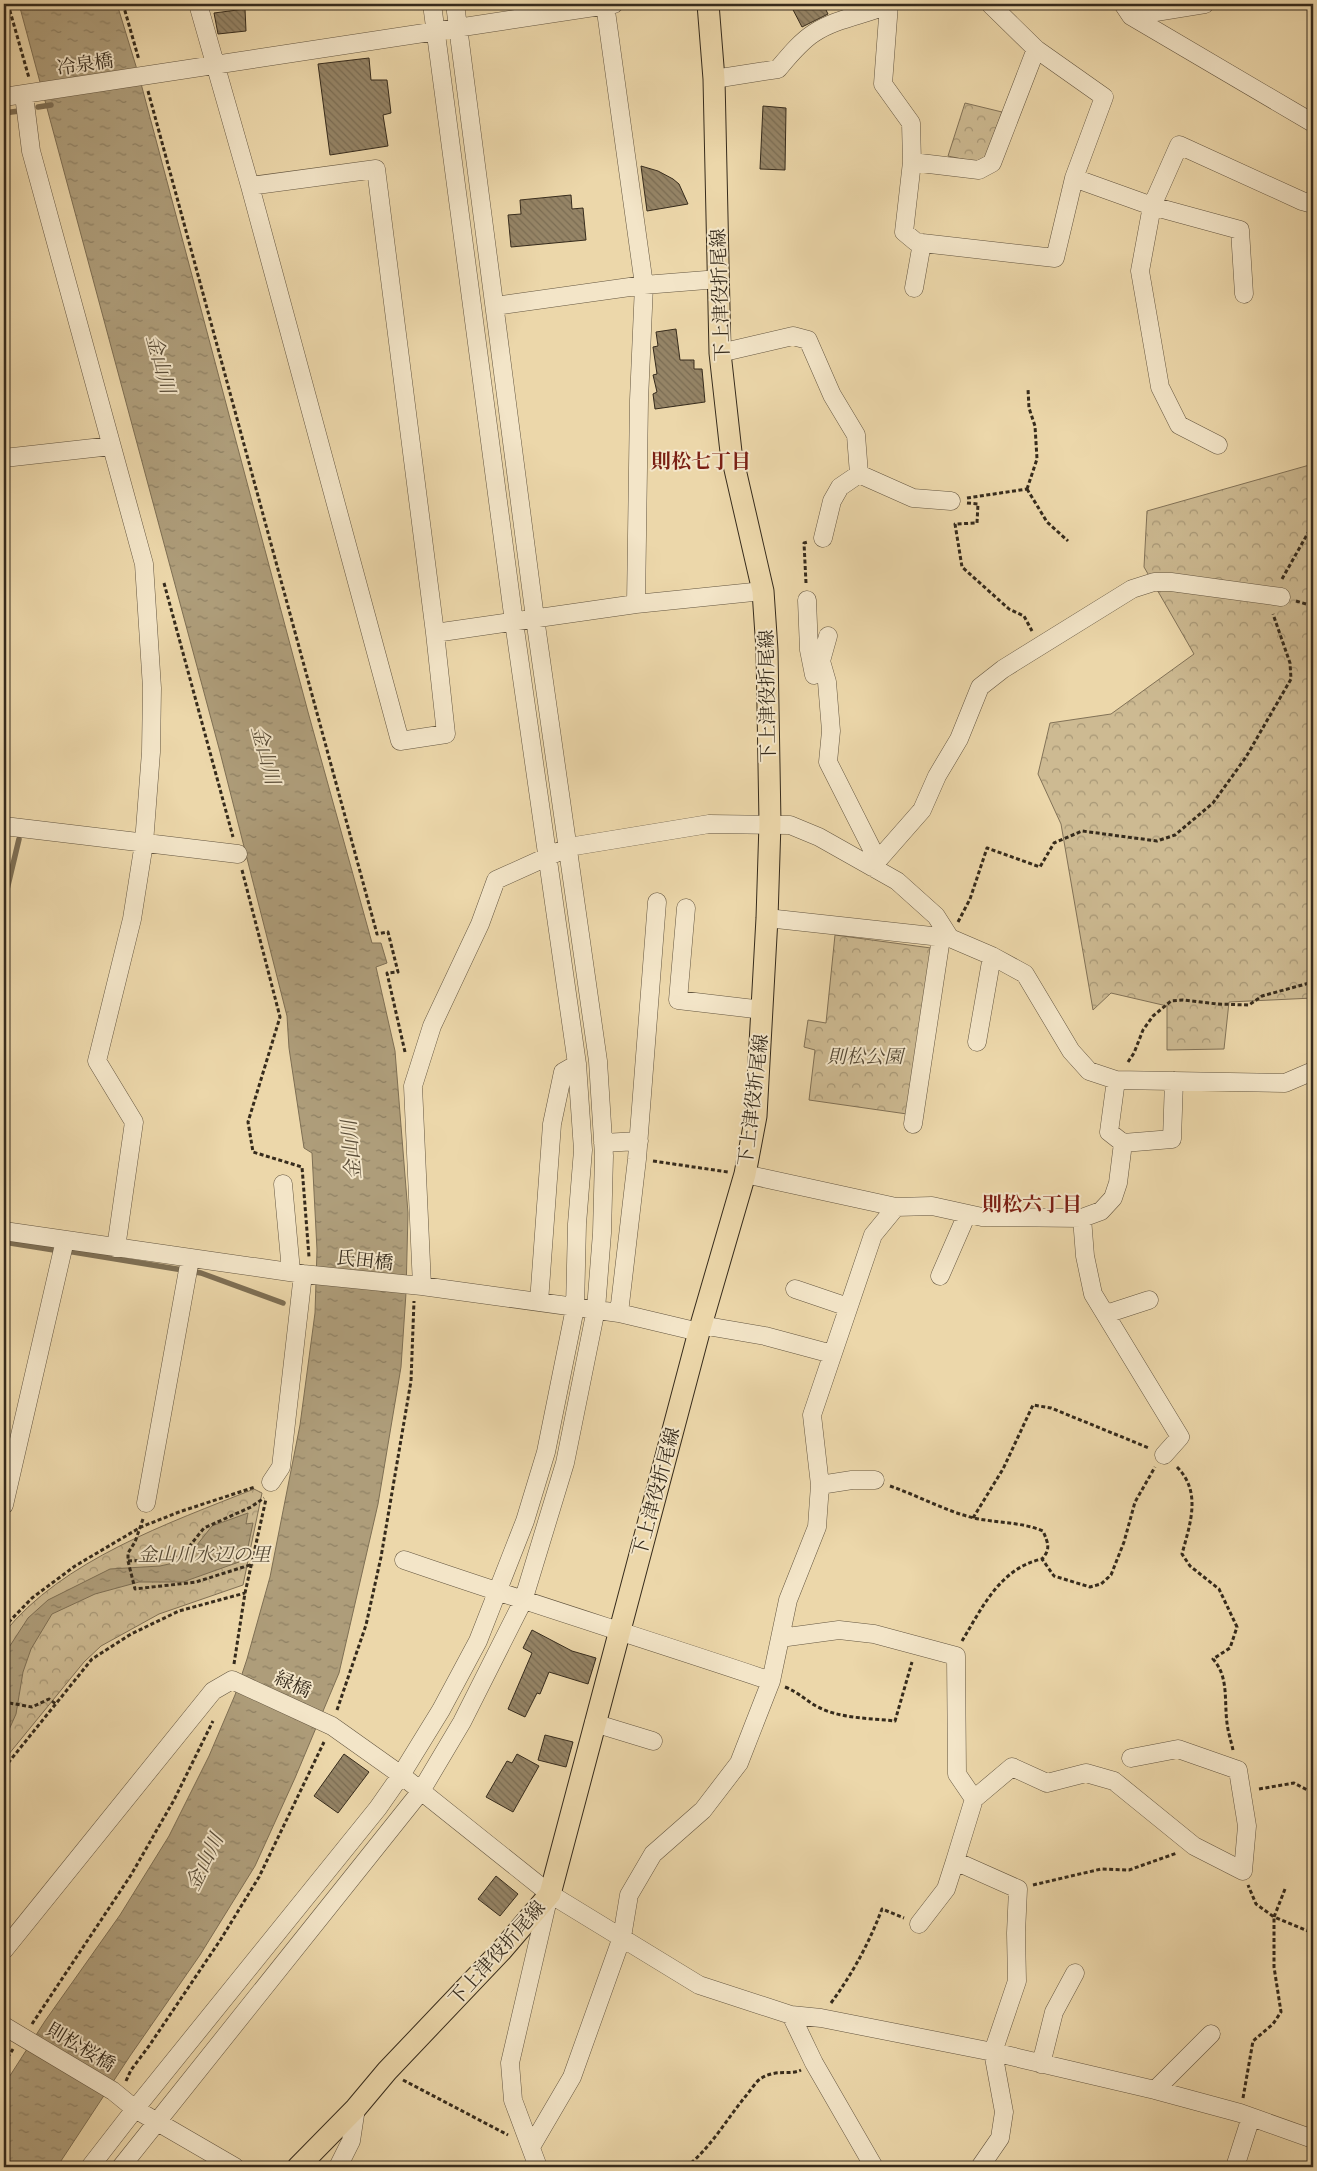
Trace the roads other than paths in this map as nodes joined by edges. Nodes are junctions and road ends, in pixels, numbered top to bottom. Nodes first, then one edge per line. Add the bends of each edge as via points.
1 (198, 4) edge
2 (432, 4) edge
3 (455, 4) edge
4 (608, 4) edge
5 (708, 4) edge
6 (890, 4) edge
7 (990, 4) edge
8 (1205, 4) edge
9 (1127, 10) edge
10 (458, 27) junction
11 (436, 30) junction
12 (1036, 49) junction
13 (215, 65) junction
14 (714, 79) junction
15 (29, 90) junction
16 (4, 98) edge
17 (1313, 123) edge
18 (912, 162) junction
19 (1074, 178) junction
20 (250, 186) junction
21 (1313, 204) edge
22 (1152, 206) junction
23 (922, 243) junction
24 (718, 279) junction
25 (644, 285) junction
26 (914, 288) dead end
27 (1244, 294) dead end
28 (494, 306) junction
29 (720, 353) junction
30 (111, 446) junction
31 (1218, 446) dead end
32 (4, 458) edge
33 (859, 474) junction
34 (951, 501) road end
35 (823, 538) road end
36 (763, 590) junction
37 (1274, 596) road end
38 (807, 600) road end
39 (636, 604) junction
40 (535, 618) junction
41 (514, 622) junction
42 (435, 633) junction
43 (828, 636) dead end
44 (828, 762) junction
45 (770, 823) junction
46 (4, 826) edge
47 (144, 843) junction
48 (569, 847) junction
49 (238, 854) road end
50 (548, 856) junction
51 (875, 864) junction
52 (657, 902) dead end
53 (686, 908) dead end
54 (768, 918) junction
55 (946, 938) junction
56 (992, 956) junction
57 (763, 1010) junction
58 (977, 1042) dead end
59 (577, 1064) junction
60 (1313, 1071) edge
61 (1116, 1080) junction
62 (1174, 1081) junction
63 (913, 1124) dead end
64 (1116, 1137) junction
65 (639, 1141) junction
66 (603, 1143) junction
67 (739, 1173) junction
68 (283, 1184) dead end
69 (896, 1207) junction
70 (967, 1214) junction
71 (1082, 1218) junction
72 (4, 1231) edge
73 (65, 1240) junction
74 (116, 1248) junction
75 (190, 1259) junction
76 (301, 1274) junction
77 (940, 1276) dead end
78 (418, 1287) junction
79 (795, 1290) dead end
80 (1149, 1300) dead end
81 (539, 1302) junction
82 (848, 1307) junction
83 (575, 1308) junction
84 (596, 1309) junction
85 (619, 1313) junction
86 (1106, 1314) junction
87 (700, 1329) junction
88 (832, 1354) junction
89 (1164, 1455) road end
90 (875, 1480) road end
91 (272, 1482) road end
92 (820, 1485) junction
93 (146, 1503) dead end
94 (4, 1504) edge
95 (404, 1560) dead end
96 (498, 1592) junction
97 (523, 1601) junction
98 (619, 1630) junction
99 (780, 1638) junction
100 (771, 1681) junction
101 (594, 1723) junction
102 (654, 1741) dead end
103 (1131, 1758) dead end
104 (401, 1775) junction
105 (421, 1791) junction
106 (974, 1799) junction
107 (955, 1861) junction
108 (550, 1894) junction
109 (919, 1924) road end
110 (622, 1937) junction
111 (4, 1950) edge
112 (1075, 1973) dead end
113 (791, 2014) junction
114 (4, 2026) edge
115 (1211, 2034) dead end
116 (993, 2052) junction
117 (1041, 2064) junction
118 (1155, 2090) junction
119 (356, 2108) junction
120 (135, 2109) junction
121 (1246, 2115) junction
122 (158, 2121) junction
123 (1313, 2139) edge
124 (531, 2147) junction
125 (90, 2167) edge
126 (121, 2167) edge
127 (235, 2167) edge
128 (298, 2167) edge
129 (338, 2167) edge
130 (538, 2167) edge
131 (874, 2167) edge
132 (980, 2167) edge
133 (1235, 2167) edge

1 - 13 street
2 - 11 street
3 - 10 street
4 - 10 street, 冷泉橋
4 - 25 street
5 - 14 main road, 下上津役折尾線
6 - 14 street via 814,33 778,69
6 - 18 street via 884,84 911,123
7 - 12 street
8 - 9 street
9 - 17 street
10 - 11 street, 冷泉橋
10 - 28 street
11 - 13 street, 冷泉橋
11 - 41 street
12 - 18 street via 992,163 979,170
12 - 19 street via 1104,97
13 - 15 street, 冷泉橋
13 - 20 street
14 - 24 main road, 下上津役折尾線
15 - 16 street, 冷泉橋
15 - 30 street via 32,152
18 - 23 street via 904,232
19 - 22 street
19 - 23 street via 1056,258
20 - 42 street via 376,169
20 - 42 street via 400,741 446,734
21 - 22 street via 1179,145
22 - 27 street via 1240,230
22 - 31 street via 1140,271 1160,387 1179,424
23 - 26 street
24 - 25 street
24 - 29 main road, 下上津役折尾線
25 - 28 street
25 - 39 street
28 - 40 street
29 - 33 street via 793,336 808,340 832,395 856,435
29 - 36 main road, 下上津役折尾線 via 731,452
30 - 32 street
30 - 47 street via 144,564 152,688
33 - 34 street via 913,498
33 - 35 street via 840,487 832,501
36 - 39 street
36 - 45 main road, 下上津役折尾線
37 - 51 street via 1154,582 1125,593 1039,646 980,687 959,739 922,810
38 - 44 street via 810,650
39 - 40 street
40 - 41 street
40 - 48 street
41 - 42 street
41 - 50 street
43 - 44 street via 821,661 827,682 831,731
44 - 51 street
45 - 48 street via 709,824
45 - 51 street via 790,825
45 - 54 main road, 下上津役折尾線
46 - 47 street
47 - 49 street
47 - 74 street via 132,919 97,1061 134,1122
48 - 50 street
48 - 66 street via 598,1061
50 - 59 street
50 - 78 street via 496,880 480,924 432,1026 413,1086
51 - 55 street via 936,916
52 - 65 street
53 - 57 street via 678,1000
54 - 55 street
54 - 57 main road, 下上津役折尾線
55 - 56 street
55 - 63 street
56 - 58 street
56 - 61 street via 1025,974 1071,1051 1089,1071
57 - 67 main road, 下上津役折尾線 via 756,1116
59 - 81 street via 563,1072 552,1124
59 - 83 street via 583,1150
60 - 62 street via 1285,1083
61 - 62 street
61 - 64 street
62 - 64 street via 1172,1139
64 - 71 street via 1118,1183 1113,1198 1101,1211
65 - 66 street
65 - 85 street
66 - 84 street via 602,1233
67 - 69 street
67 - 87 main road, 下上津役折尾線
68 - 76 street
69 - 70 street via 932,1206
69 - 82 street via 873,1235
70 - 71 street
70 - 77 street
71 - 86 street via 1093,1294
72 - 73 street, 氏田橋
73 - 74 street, 氏田橋
73 - 94 street
74 - 75 street, 氏田橋
75 - 76 street, 氏田橋
75 - 93 street
76 - 78 street, 氏田橋
76 - 91 street via 281,1466
78 - 81 street, 氏田橋
79 - 82 street
80 - 86 street
81 - 83 street, 氏田橋
82 - 88 street
83 - 84 street, 氏田橋
83 - 96 street via 546,1452
84 - 85 street, 氏田橋
84 - 97 street via 565,1463
85 - 87 street, 氏田橋
86 - 89 street via 1180,1437
87 - 88 street, 氏田橋 via 765,1336
87 - 98 main road, 下上津役折尾線
88 - 92 street via 812,1415
90 - 92 street
92 - 99 street via 817,1527 788,1600
95 - 96 street
96 - 97 street
96 - 104 street via 478,1640 442,1710
97 - 98 street
97 - 105 street via 462,1722
98 - 100 street
98 - 101 main road, 下上津役折尾線
99 - 100 street
99 - 106 street via 839,1630 874,1634 956,1656 957,1774
100 - 110 street via 739,1763 704,1810 653,1854 629,1895
101 - 102 street
101 - 108 main road, 下上津役折尾線
103 - 106 street via 1178,1749 1238,1770 1247,1826 1243,1871 1194,1846 1114,1781 1086,1773 1048,1783 1012,1767
104 - 105 street, 緑橋
104 - 111 street, 緑橋 via 332,1726 234,1681 212,1691
104 - 120 street via 378,1808
105 - 108 street, 緑橋
105 - 122 street
106 - 107 street
107 - 109 street via 946,1889
107 - 116 street via 1018,1889 1017,1981
108 - 110 street, 緑橋
108 - 119 main road, 下上津役折尾線
108 - 124 street via 510,2063 513,2100
110 - 113 street, 緑橋 via 699,1985
110 - 124 street via 572,2077
112 - 117 street via 1054,2012
113 - 116 street, 緑橋
113 - 131 street via 814,2063
114 - 120 street, 則松桜橋 via 113,2091
115 - 118 street
116 - 117 street, 緑橋
116 - 132 street via 1004,2112 1000,2138
117 - 118 street, 緑橋
118 - 121 street, 緑橋
119 - 128 main road, 下上津役折尾線
119 - 129 street via 351,2141
120 - 122 street, 則松桜橋
120 - 125 street
121 - 123 street, 緑橋
121 - 133 street
122 - 126 street
122 - 127 street, 則松桜橋
124 - 130 street

